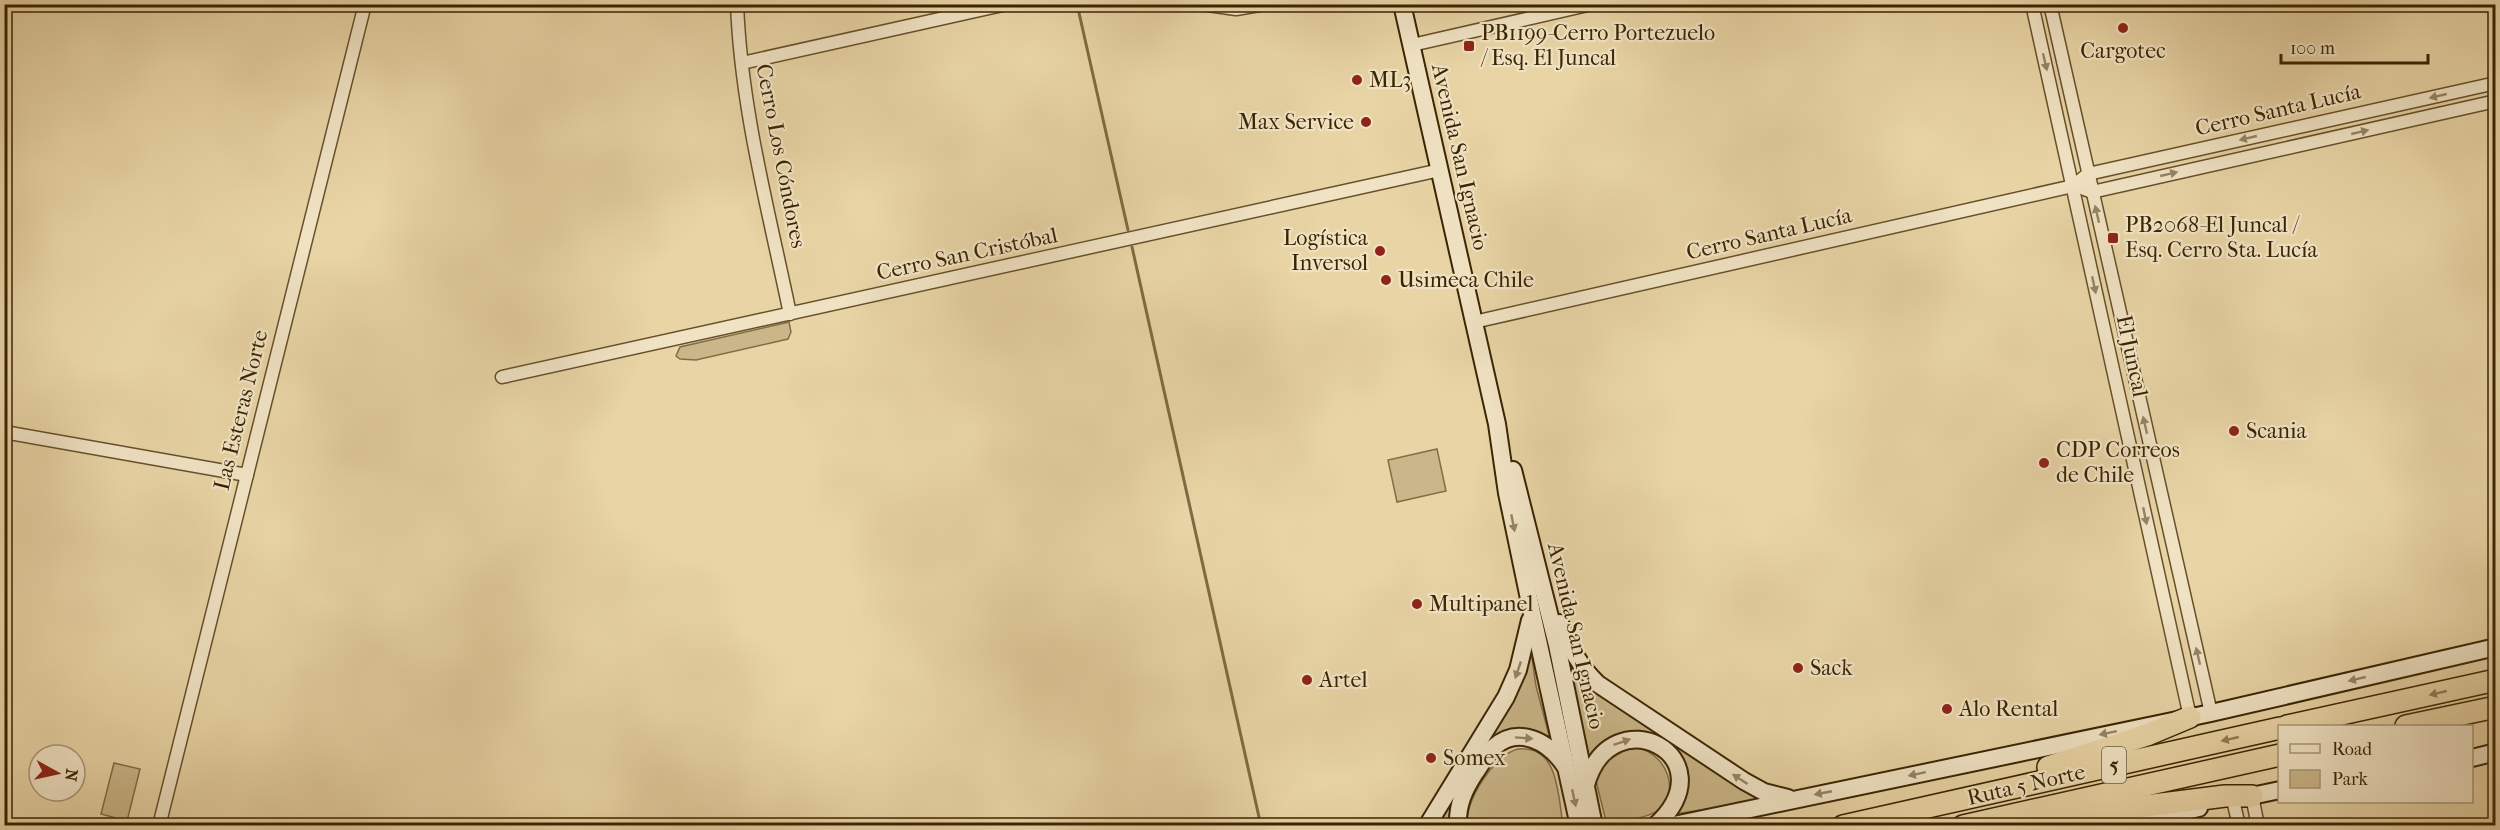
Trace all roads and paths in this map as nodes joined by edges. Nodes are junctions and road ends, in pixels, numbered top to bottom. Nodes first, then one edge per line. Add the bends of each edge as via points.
1 (365, 4) edge
2 (737, 4) edge
3 (1007, 4) edge
4 (1201, 4) edge
5 (1265, 4) edge
6 (1402, 4) edge
7 (1592, 4) edge
8 (2032, 4) edge
9 (2050, 4) edge
10 (1412, 45) junction
11 (741, 63) junction
12 (2496, 83) edge
13 (2496, 101) edge
14 (1440, 170) junction
15 (2088, 174) junction
16 (2073, 186) junction
17 (2092, 192) junction
18 (790, 314) junction
19 (1474, 322) junction
20 (502, 377) dead end
21 (1497, 424) junction
22 (4, 432) edge
23 (247, 475) junction
24 (1544, 591) junction
25 (1532, 613) junction
26 (2496, 647) edge
27 (2496, 680) edge
28 (2496, 706) edge
29 (2211, 713) junction
30 (2190, 717) junction
31 (2292, 725) edge
32 (2410, 725) edge
33 (2278, 728) edge
34 (2496, 752) edge
35 (2278, 755) edge
36 (2473, 758) edge
37 (1568, 770) junction
38 (1586, 785) junction
39 (2278, 790) edge
40 (2243, 798) junction
41 (1794, 799) junction
42 (1913, 810) junction
43 (159, 825) edge
44 (1428, 825) edge
45 (1458, 825) edge
46 (1589, 825) edge
47 (1655, 825) edge
48 (1669, 825) edge
49 (1843, 825) edge
50 (1963, 825) edge
51 (1985, 825) edge
52 (2121, 825) edge
53 (2239, 825) edge
54 (2258, 825) edge

1 - 23 street, Las Esteras Norte
2 - 11 street, Cerro Los Cóndores
3 - 11 street
4 - 5 street via 1236,9
6 - 10 main road, Avenida San Ignacio
7 - 10 street
8 -> 16 street, El Juncal
9 - 15 street, El Juncal
10 - 14 main road, Avenida San Ignacio
11 - 18 street, Cerro Los Cóndores
12 -> 15 street, Cerro Santa Lucía
17 -> 13 street, Cerro Santa Lucía
14 - 18 street, Cerro San Cristóbal
14 - 19 main road, Avenida San Ignacio
15 - 16 street, Cerro Santa Lucía
15 - 17 street, El Juncal
16 - 17 street
16 - 19 street, Cerro Santa Lucía
16 -> 30 street, El Juncal
29 -> 17 street, El Juncal
18 - 20 street, Cerro San Cristóbal
19 - 21 main road, Avenida San Ignacio
21 - 24 main road, Avenida San Ignacio
21 -> 25 main road, Avenida San Ignacio
22 - 23 street
23 - 43 street, Las Esteras Norte
24 - 38 main road, Avenida San Ignacio
41 -> 24 main road via 1744,782 1598,684 1574,655
25 - 37 main road, Avenida San Ignacio
25 -> 44 main road via 1521,660 1506,697
26 -> 29 main road
27 -> 31 highway
28 - 32 highway
29 - 30 main road
30 -> 41 main road
30 - 42 highway
33 -> 42 highway, Ruta 5 Norte / 5
34 - 36 main road
35 - 50 highway, Ruta 5 Norte / 5
45 -> 37 main road via 1458,808 1464,792 1487,755 1501,742 1519,737 1540,742
37 -> 46 main road, Avenida San Ignacio
38 - 46 main road, Avenida San Ignacio
38 -> 47 main road via 1596,763 1618,743 1635,739 1661,745 1676,762 1680,789 1672,809
39 - 40 main road
40 - 51 highway via 2225,796
40 - 52 main road
40 - 53 street
40 - 54 street
41 - 48 main road
42 - 49 highway, Ruta 5 Norte / 5

